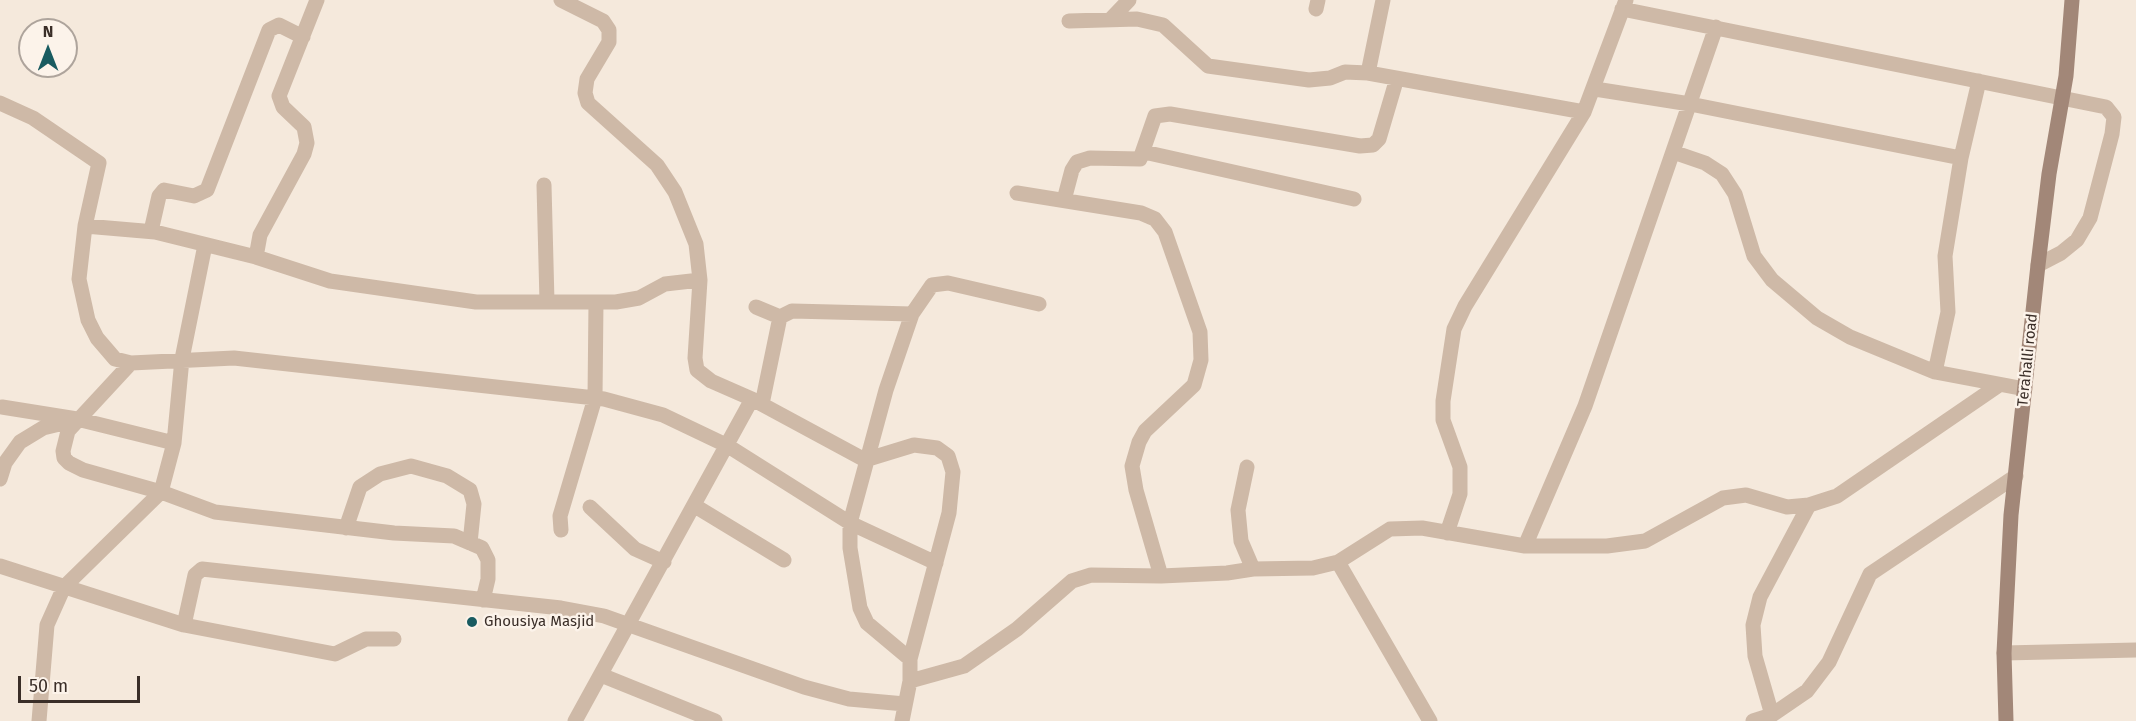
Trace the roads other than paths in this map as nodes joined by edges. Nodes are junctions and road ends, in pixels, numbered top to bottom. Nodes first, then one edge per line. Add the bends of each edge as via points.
1 (317, 0) edge
2 (561, 0) edge
3 (1129, 0) edge
4 (1383, 0) edge
5 (2072, 0) edge
6 (1624, 4) edge
7 (1110, 20) junction
8 (1069, 21) dead end
9 (1716, 27) junction
10 (303, 37) junction
11 (1368, 73) junction
12 (1396, 78) junction
13 (1979, 81) junction
14 (1595, 88) junction
15 (2062, 97) junction
16 (0, 103) edge
17 (1690, 104) junction
18 (1584, 112) junction
19 (1144, 152) junction
20 (1673, 152) junction
21 (1962, 158) junction
22 (544, 185) dead end
23 (1017, 193) dead end
24 (1354, 199) dead end
25 (1064, 200) junction
26 (85, 226) junction
27 (152, 231) junction
28 (205, 245) junction
29 (256, 257) junction
30 (2038, 265) junction
31 (700, 280) junction
32 (547, 302) junction
33 (597, 302) junction
34 (1039, 303) dead end
35 (756, 307) dead end
36 (912, 314) junction
37 (780, 317) junction
38 (182, 359) junction
39 (131, 363) junction
40 (1935, 372) junction
41 (1999, 385) junction
42 (2025, 389) junction
43 (595, 398) junction
44 (757, 401) junction
45 (2, 407) dead end
46 (76, 419) junction
47 (174, 443) junction
48 (728, 446) junction
49 (865, 460) junction
50 (1247, 467) dead end
51 (2016, 476) junction
52 (0, 479) edge
53 (161, 492) junction
54 (1809, 505) junction
55 (695, 506) junction
56 (590, 507) dead end
57 (850, 523) junction
58 (346, 528) junction
59 (561, 530) dead end
60 (1447, 534) junction
61 (470, 543) junction
62 (1525, 546) junction
63 (784, 560) dead end
64 (664, 562) junction
65 (1338, 562) junction
66 (936, 563) junction
67 (0, 566) edge
68 (1253, 569) junction
69 (1161, 576) junction
70 (64, 587) junction
71 (483, 600) junction
72 (184, 625) junction
73 (630, 625) junction
74 (394, 639) dead end
75 (2136, 650) edge
76 (2004, 653) junction
77 (910, 659) junction
78 (601, 675) junction
79 (910, 681) junction
80 (905, 704) junction
81 (1772, 715) junction
82 (39, 721) edge
83 (575, 721) edge
84 (715, 721) edge
85 (902, 721) edge
86 (1430, 721) edge
87 (1753, 721) edge
88 (2006, 721) edge

1 - 10 street
2 - 31 street via 603,21 609,30 609,42 587,79 588,102 657,165 675,192 696,244
3 - 7 street
4 - 11 street
5 - 15 street, Terahalli road
6 - 9 street
6 - 14 street
7 - 8 street
7 - 11 street via 1137,18 1163,25 1208,66 1309,80 1345,72
9 - 13 street
9 - 17 street
10 - 27 street via 279,26 268,30 207,190 194,196 164,190 159,196
10 - 29 street via 279,96 283,107 304,127 307,143 260,235
11 - 12 street
12 - 18 street
12 - 19 street via 1379,139 1373,145 1170,114 1155,116
13 - 15 street
13 - 21 street
14 - 17 street
14 - 18 street
15 - 30 street, Terahalli road
15 - 30 street via 2106,107 2114,117 2112,134 2090,218 2077,240
16 - 26 street via 33,118 99,163
17 - 20 street
17 - 21 street
18 - 60 street via 1454,329 1443,420 1460,467 1460,494
19 - 24 street
19 - 25 street via 1140,159 1090,158 1077,162
20 - 40 street via 1705,163 1722,174 1734,194 1754,256 1772,280 1825,322
20 - 62 street via 1585,406
21 - 40 street via 1946,256 1948,312
22 - 32 street
23 - 25 street
25 - 69 street via 1141,213 1155,219 1165,232 1200,333 1201,360 1194,385 1145,431 1132,466
26 - 27 street
26 - 39 street via 79,279 88,320 110,355
27 - 28 street
28 - 29 street
28 - 38 street
29 - 32 street via 330,281 476,302
30 - 42 street, Terahalli road
31 - 33 street via 665,284 639,298
31 - 44 street via 697,370 711,381
32 - 33 street
33 - 43 street
34 - 36 street via 948,283 932,285
35 - 37 street
36 - 37 street via 792,311
36 - 49 street
37 - 44 street
38 - 39 street
38 - 43 street via 234,358
38 - 47 street
39 - 46 street
40 - 41 street
41 - 42 street
41 - 54 street via 1837,496
42 - 51 street, Terahalli road
43 - 48 street via 663,415
43 - 59 street via 560,516
44 - 48 street
44 - 49 street
45 - 46 street
46 - 47 street
46 - 52 street via 43,428 20,442 5,463
46 - 53 street via 66,434 63,451 69,463
47 - 53 street
48 - 55 street
48 - 57 street
49 - 57 street
49 - 66 street via 914,445 937,448 948,456 953,472 949,513
50 - 68 street via 1238,510 1241,541
51 - 76 street, Terahalli road
51 - 81 street via 1870,574 1829,662 1807,691
53 - 58 street via 215,512
53 - 70 street
54 - 62 street via 1787,507 1746,495 1723,498 1645,541 1607,546
54 - 81 street via 1760,597 1753,625 1755,656
55 - 63 street
55 - 64 street
56 - 64 street via 635,549
57 - 66 street
57 - 77 street via 860,608 867,623
58 - 61 street via 454,536
58 - 61 street via 360,487 380,474 411,466 447,476 470,490 474,504
60 - 62 street
60 - 65 street via 1422,528 1390,529
61 - 71 street via 482,548 488,560
64 - 73 street
65 - 68 street via 1292,570
65 - 86 street
66 - 77 street
67 - 70 street
68 - 69 street
69 - 79 street via 1091,575 1072,581 1017,629 964,666
70 - 72 street
70 - 82 street via 47,625 43,645
71 - 72 street via 202,569 195,575
71 - 73 street via 561,608
72 - 74 street via 335,654 366,639
73 - 78 street
73 - 80 street via 804,687 849,699
75 - 76 street
76 - 88 street, Terahalli road
77 - 79 street
78 - 83 street
78 - 84 street
79 - 80 street
80 - 85 street
81 - 87 street

